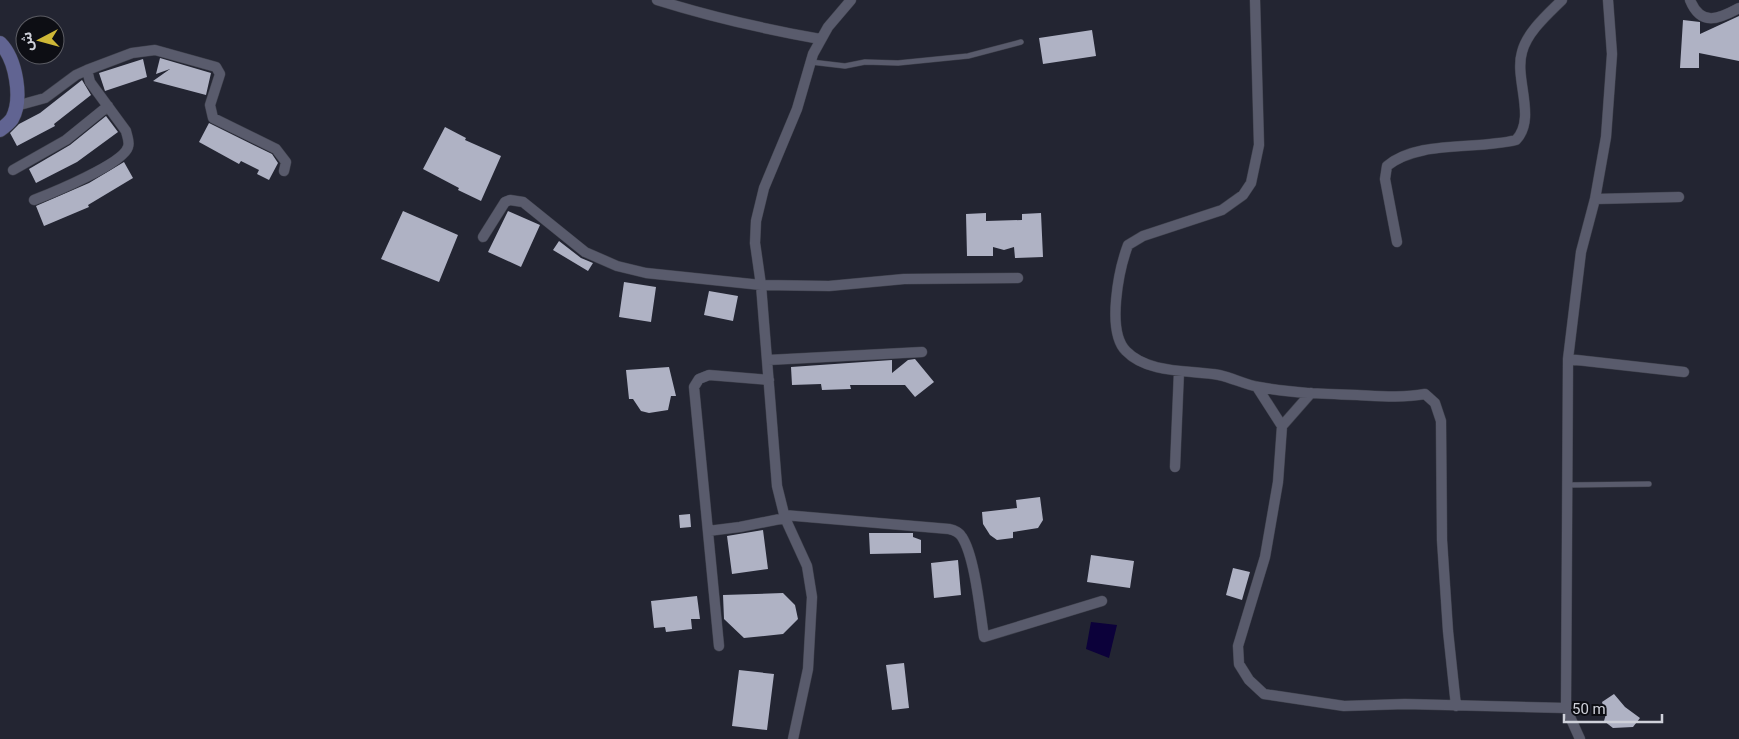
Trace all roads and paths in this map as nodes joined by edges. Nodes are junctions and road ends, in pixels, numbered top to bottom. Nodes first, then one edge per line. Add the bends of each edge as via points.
1 (657, 0) edge
2 (851, 0) edge
3 (1255, 0) edge
4 (1562, 0) edge
5 (1608, 0) edge
6 (1690, 0) edge
7 (1739, 8) edge
8 (820, 39) junction
9 (1021, 42) dead end
10 (0, 43) edge
11 (811, 62) junction
12 (87, 70) junction
13 (16, 106) junction
14 (108, 106) junction
15 (0, 130) edge
16 (13, 170) dead end
17 (284, 171) dead end
18 (1680, 197) dead end
19 (34, 200) dead end
20 (1595, 200) junction
21 (483, 236) dead end
22 (1397, 242) dead end
23 (1018, 278) dead end
24 (761, 286) junction
25 (922, 352) dead end
26 (1568, 359) junction
27 (768, 360) junction
28 (1179, 371) junction
29 (1684, 372) dead end
30 (769, 380) junction
31 (1257, 387) junction
32 (1311, 394) junction
33 (1282, 426) junction
34 (1175, 467) dead end
35 (1649, 484) dead end
36 (1568, 486) junction
37 (784, 516) junction
38 (708, 530) junction
39 (1102, 601) dead end
40 (718, 646) dead end
41 (1456, 706) junction
42 (1566, 708) junction
43 (793, 739) edge
44 (1580, 739) edge

1 - 8 street via 731,21
2 - 8 street
3 - 28 street via 1258,145 1251,183 1243,195 1222,210 1136,239 1128,245 1120,265 1116,326 1119,342 1142,361
4 - 22 street via 1524,46 1520,71 1523,128 1516,140 1408,153 1387,166 1385,180
5 - 20 street via 1612,54 1610,91
6 - 7 street via 1700,15 1709,19 1717,19
8 - 11 street
9 - 11 lane via 968,56 845,66
10 - 13 street via 12,67
11 - 24 street via 797,109 769,172 756,221 756,258
12 - 13 street via 45,98
12 - 14 street via 90,82
12 - 17 street via 132,53 155,50 216,67 220,74 210,105 213,118 276,149 286,162
13 - 15 street via 12,119
14 - 16 street via 66,140
14 - 19 street via 126,131 128,148 120,157 77,182
18 - 20 street
20 - 26 street via 1581,252
21 - 24 street via 505,202 518,200 585,252 617,266
23 - 24 street via 904,279 829,286
24 - 27 street
25 - 27 street
26 - 29 street
26 - 36 street
27 - 30 street
28 - 31 street via 1224,376
28 - 34 street
30 - 37 street via 777,486
30 - 38 street via 709,375 696,381
31 - 32 street
31 - 33 street
32 - 33 street
32 - 41 street via 1425,394 1435,403 1440,421 1442,540
33 - 41 street via 1278,482 1265,557 1238,646 1239,664 1249,680 1264,694 1344,706
35 - 36 lane
36 - 42 street
37 - 38 street via 740,527
37 - 39 street via 949,529 959,533 966,545 984,637
37 - 43 street via 807,566 812,597 808,669
38 - 40 street
41 - 42 street
42 - 44 street

